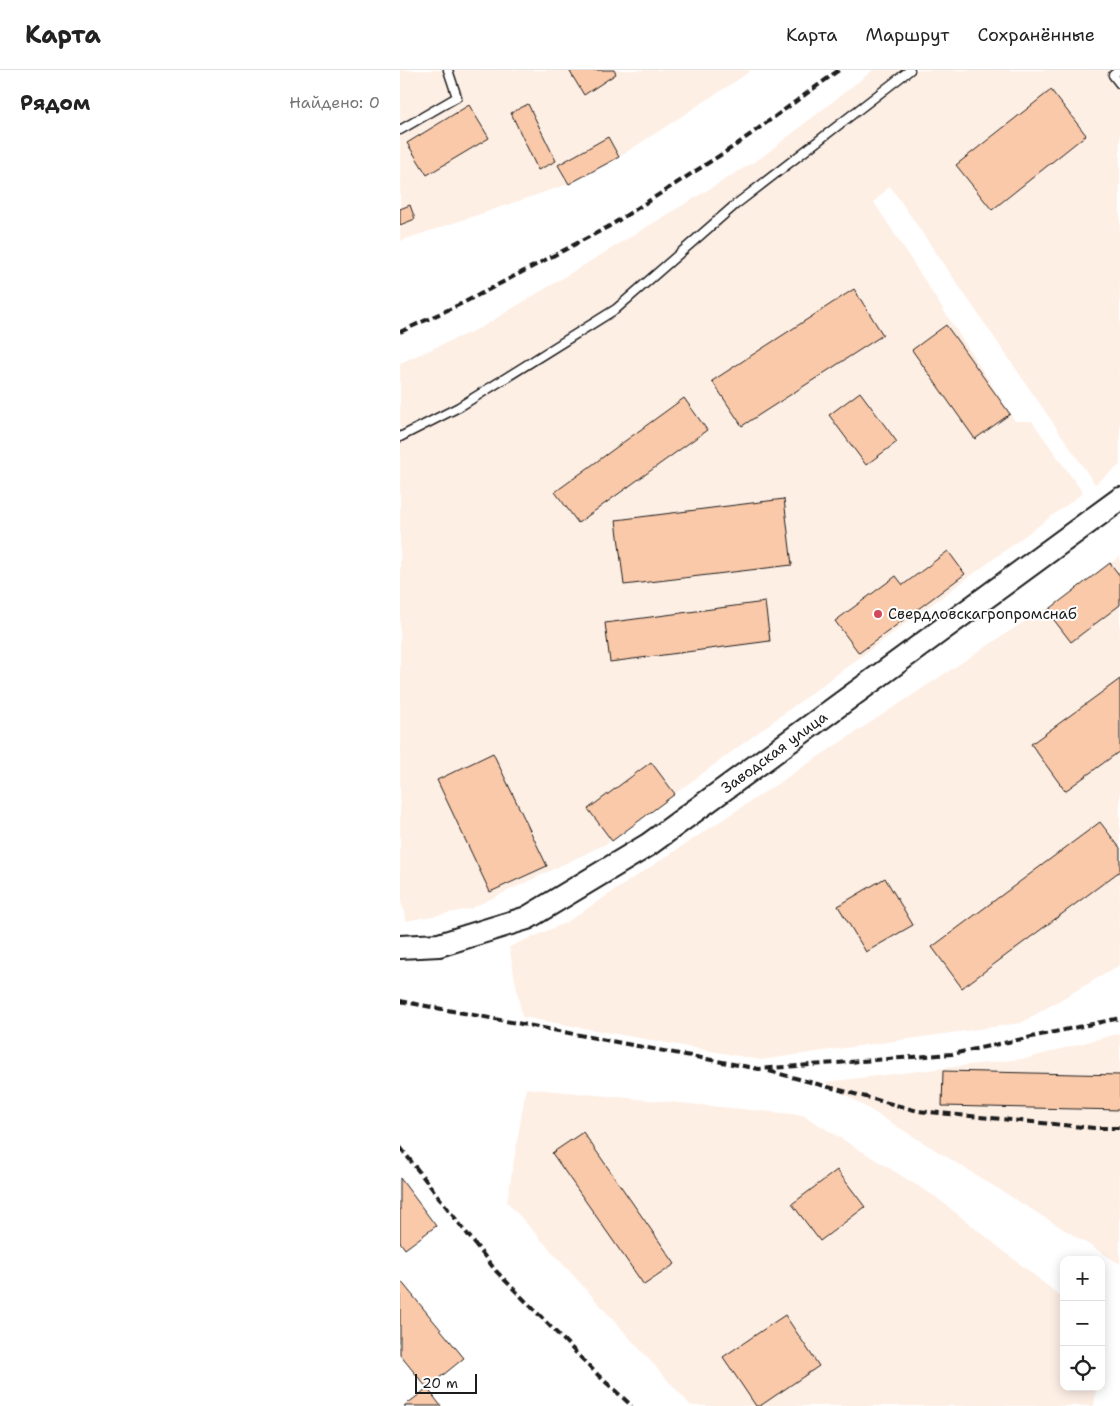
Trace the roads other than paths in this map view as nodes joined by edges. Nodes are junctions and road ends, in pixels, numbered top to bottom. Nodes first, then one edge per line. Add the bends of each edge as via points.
1 (448, 70) edge
2 (910, 70) edge
3 (1119, 70) edge
4 (1120, 84) edge
5 (400, 130) edge
6 (400, 437) edge
7 (1120, 499) edge
8 (400, 947) edge

1 - 5 lane via 457,97
2 - 6 lane via 735,205 616,309 459,407
3 - 4 lane via 1113,75
7 - 8 street, Заводская улица via 648,845 526,918 438,945

